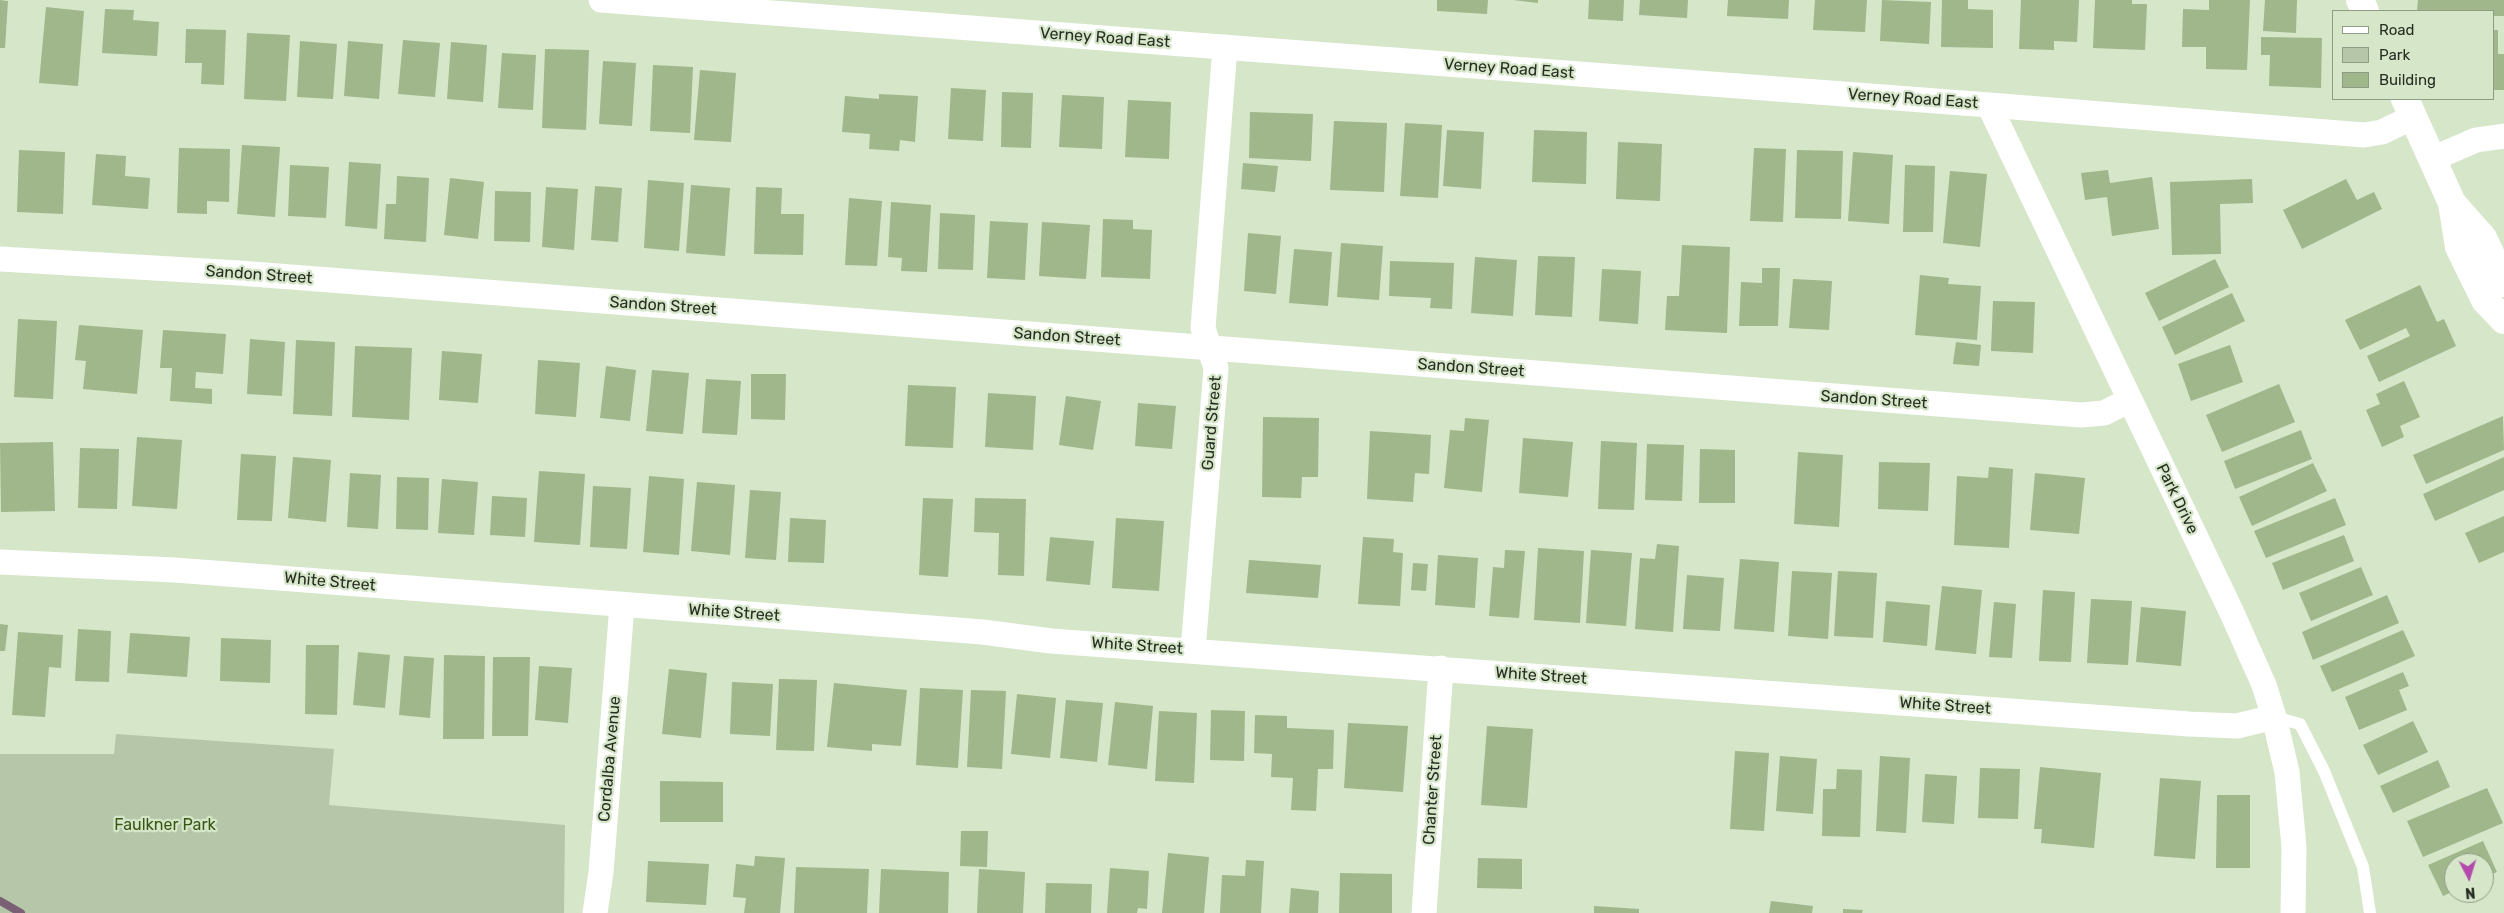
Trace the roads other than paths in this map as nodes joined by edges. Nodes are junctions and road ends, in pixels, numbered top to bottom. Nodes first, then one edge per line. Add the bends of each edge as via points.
1 (601, 0) edge
2 (682, 3) edge
3 (1225, 47) junction
4 (1989, 104) junction
5 (2409, 108) edge
6 (2504, 136) edge
7 (2432, 159) junction
8 (2452, 203) junction
9 (0, 259) edge
10 (2504, 283) edge
11 (2504, 320) edge
12 (1210, 348) junction
13 (2130, 400) junction
14 (0, 562) edge
15 (622, 605) junction
16 (1193, 650) junction
17 (1441, 668) junction
18 (2274, 717) junction
19 (595, 913) edge
20 (1424, 913) edge
21 (2293, 913) edge
22 (2370, 913) edge

1 - 2 street, Verney Road East
2 - 3 street, Verney Road East
3 - 4 street, Verney Road East
3 - 12 street, Guard Street via 1203,328
4 - 5 street, Verney Road East via 2364,135 2382,132
4 - 13 street, Park Drive
5 - 7 main road
6 - 7 street via 2476,140
7 - 8 main road
8 - 10 main road via 2483,238
8 - 11 main road via 2458,247 2485,300
9 - 12 street, Sandon Street via 239,273
12 - 13 street, Sandon Street via 2081,415 2104,413
12 - 16 street, Guard Street via 1216,368
13 - 18 street, Park Drive via 2240,631
14 - 15 street, White Street via 175,570
15 - 16 street, White Street
15 - 19 street, Cordalba Avenue via 602,862
16 - 17 street, White Street
17 - 18 street, White Street via 2228,726
17 - 20 street, Chanter Street
18 - 21 street, Park Drive via 2283,750 2292,810
18 - 22 lane via 2300,724 2324,771 2362,867

